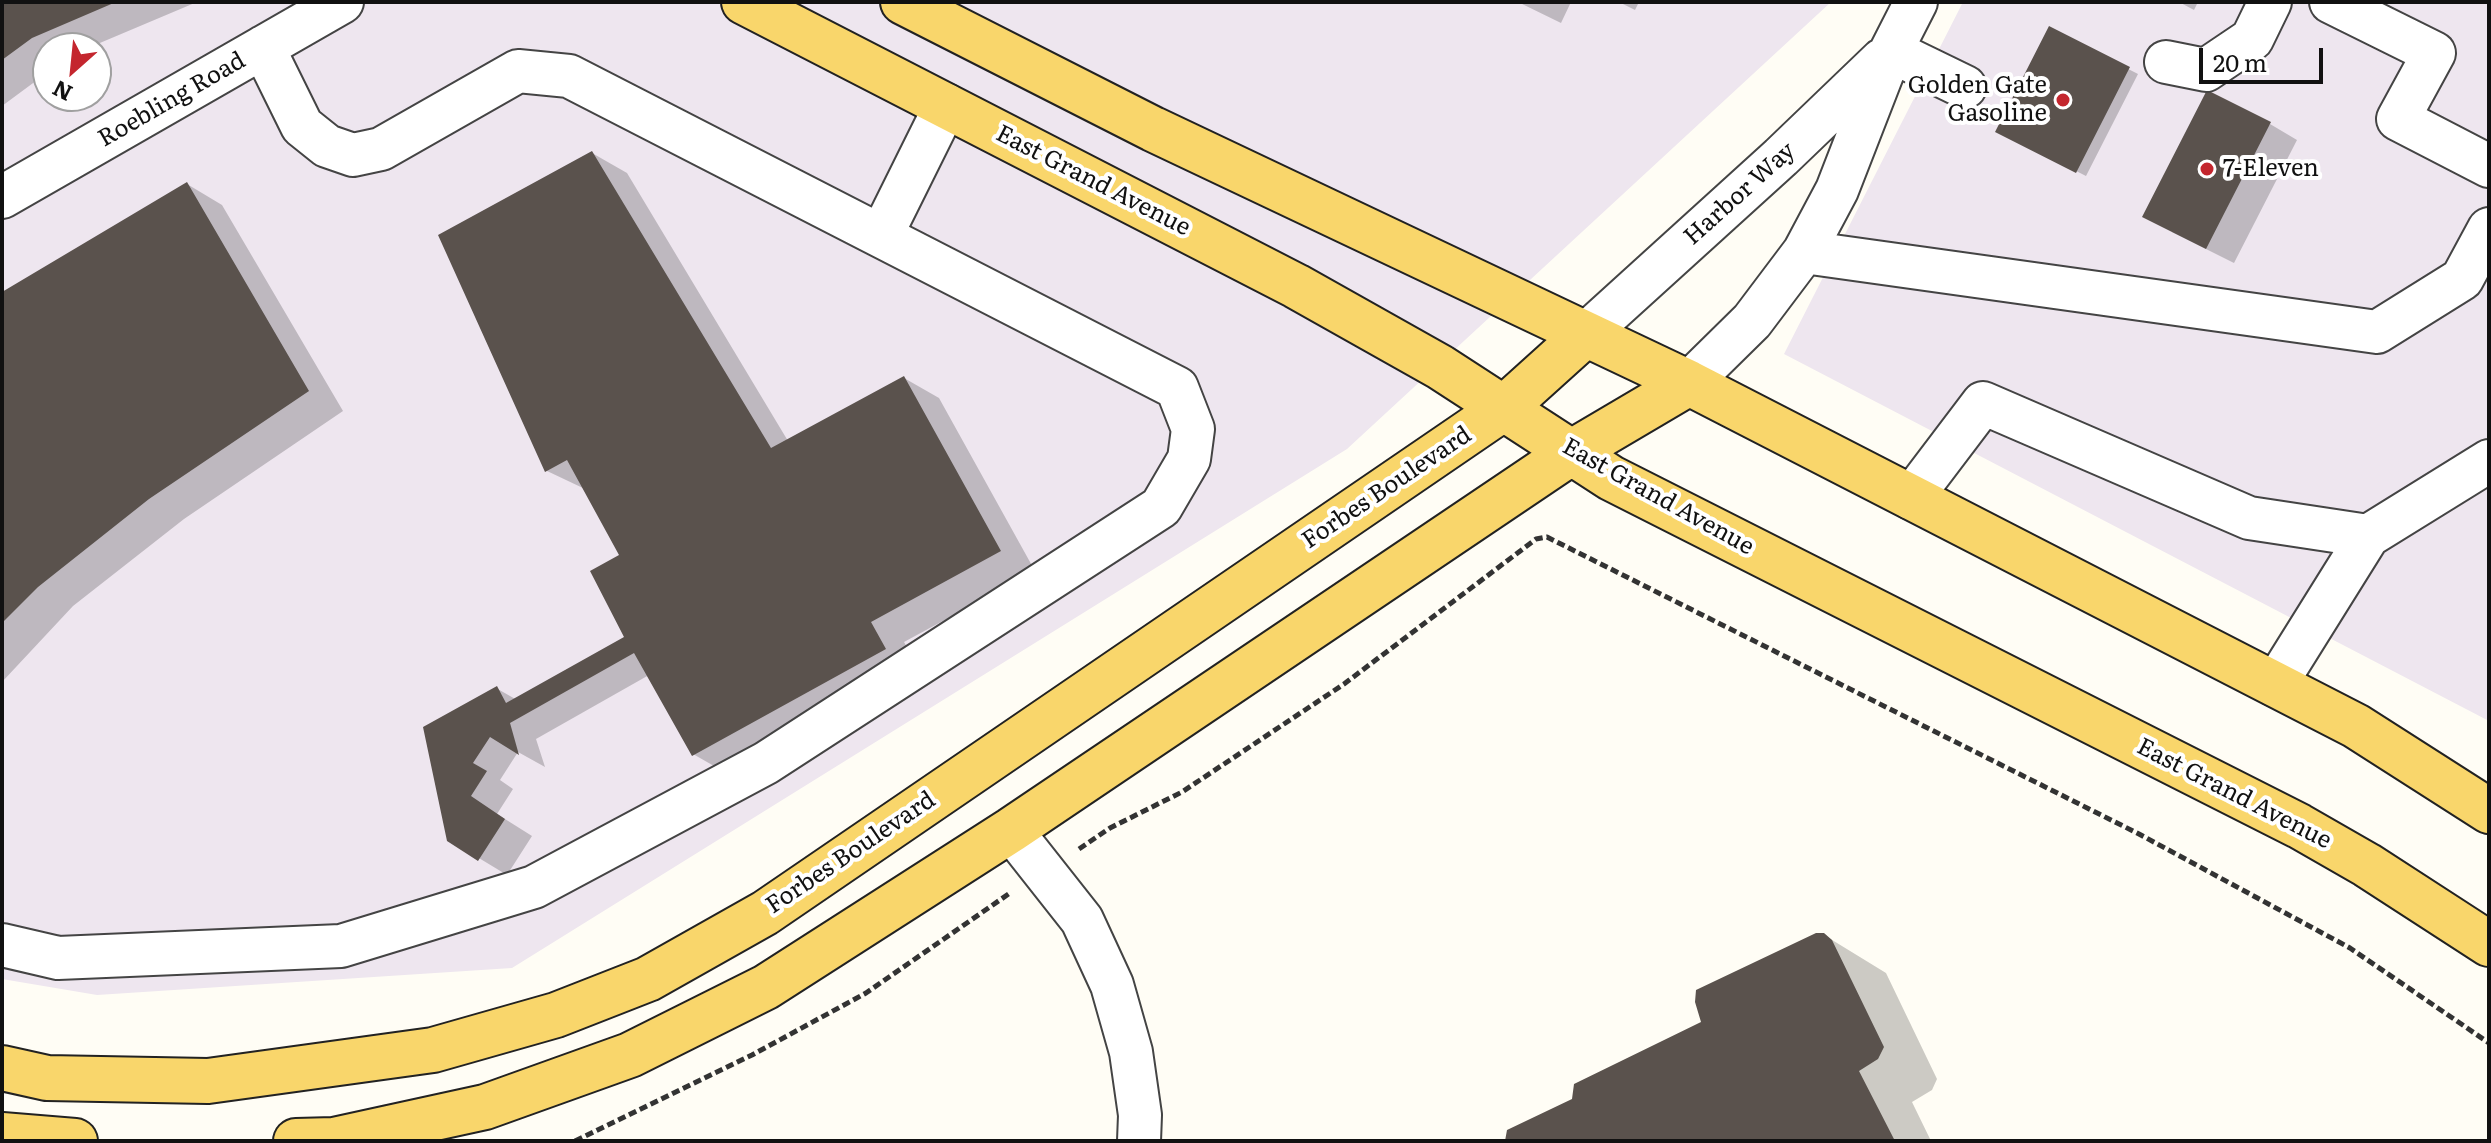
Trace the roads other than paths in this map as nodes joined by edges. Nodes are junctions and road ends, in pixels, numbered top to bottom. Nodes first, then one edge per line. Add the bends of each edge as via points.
1 (342, 2) edge
2 (744, 2) edge
3 (903, 2) edge
4 (1916, 2) edge
5 (2270, 2) edge
6 (2331, 2) edge
7 (263, 47) junction
8 (1891, 51) junction
9 (2166, 62) dead end
10 (1965, 87) dead end
11 (946, 105) junction
12 (2489, 166) edge
13 (2, 197) edge
14 (2489, 229) edge
15 (882, 234) junction
16 (1804, 252) junction
17 (1586, 334) junction
18 (1689, 383) junction
19 (1504, 408) junction
20 (1572, 452) junction
21 (2489, 461) edge
22 (1911, 498) junction
23 (2368, 536) junction
24 (2275, 685) junction
25 (2427, 769) junction
26 (2489, 790) edge
27 (2489, 811) edge
28 (1011, 830) junction
29 (2489, 944) edge
30 (2, 945) edge
31 (2, 1068) edge
32 (2, 1135) edge
33 (75, 1141) edge
34 (296, 1141) edge
35 (1139, 1141) edge

1 - 7 street, Roebling Road
2 - 11 main road, East Grand Avenue
3 - 17 main road via 1153,129
4 - 8 street, Harbor Way
5 - 9 street via 2252,39 2206,70
6 - 12 street via 2434,53 2398,119
7 - 13 street, Roebling Road
7 - 15 street via 302,126 327,146 353,155 381,149 518,71 545,71 569,76
8 - 10 street
8 - 16 street, Harbor Way via 1837,190
8 - 17 street, Harbor Way
11 - 15 street
11 - 19 main road, East Grand Avenue via 1296,286
14 - 16 street via 2462,279 2377,332
15 - 30 street via 1177,388 1193,429 1189,459 1161,507 766,763 534,887 341,946 58,958
16 - 18 street, Harbor Way via 1752,321
17 - 18 main road
17 - 19 main road, Forbes Boulevard
18 - 20 main road
18 - 22 main road
19 - 20 main road, East Grand Avenue
19 - 31 main road, Forbes Boulevard via 765,913 648,979 556,1015 433,1050 208,1081 47,1078
20 - 28 main road
20 - 29 main road, East Grand Avenue via 1611,478 2299,826
21 - 23 street
22 - 23 street via 1983,403 2249,518
22 - 24 main road
23 - 24 street
24 - 25 main road
25 - 26 main road
25 - 27 main road
28 - 34 main road via 766,987 630,1055 485,1107 334,1140
28 - 35 street via 1082,920 1112,985 1131,1052
32 - 33 main road

